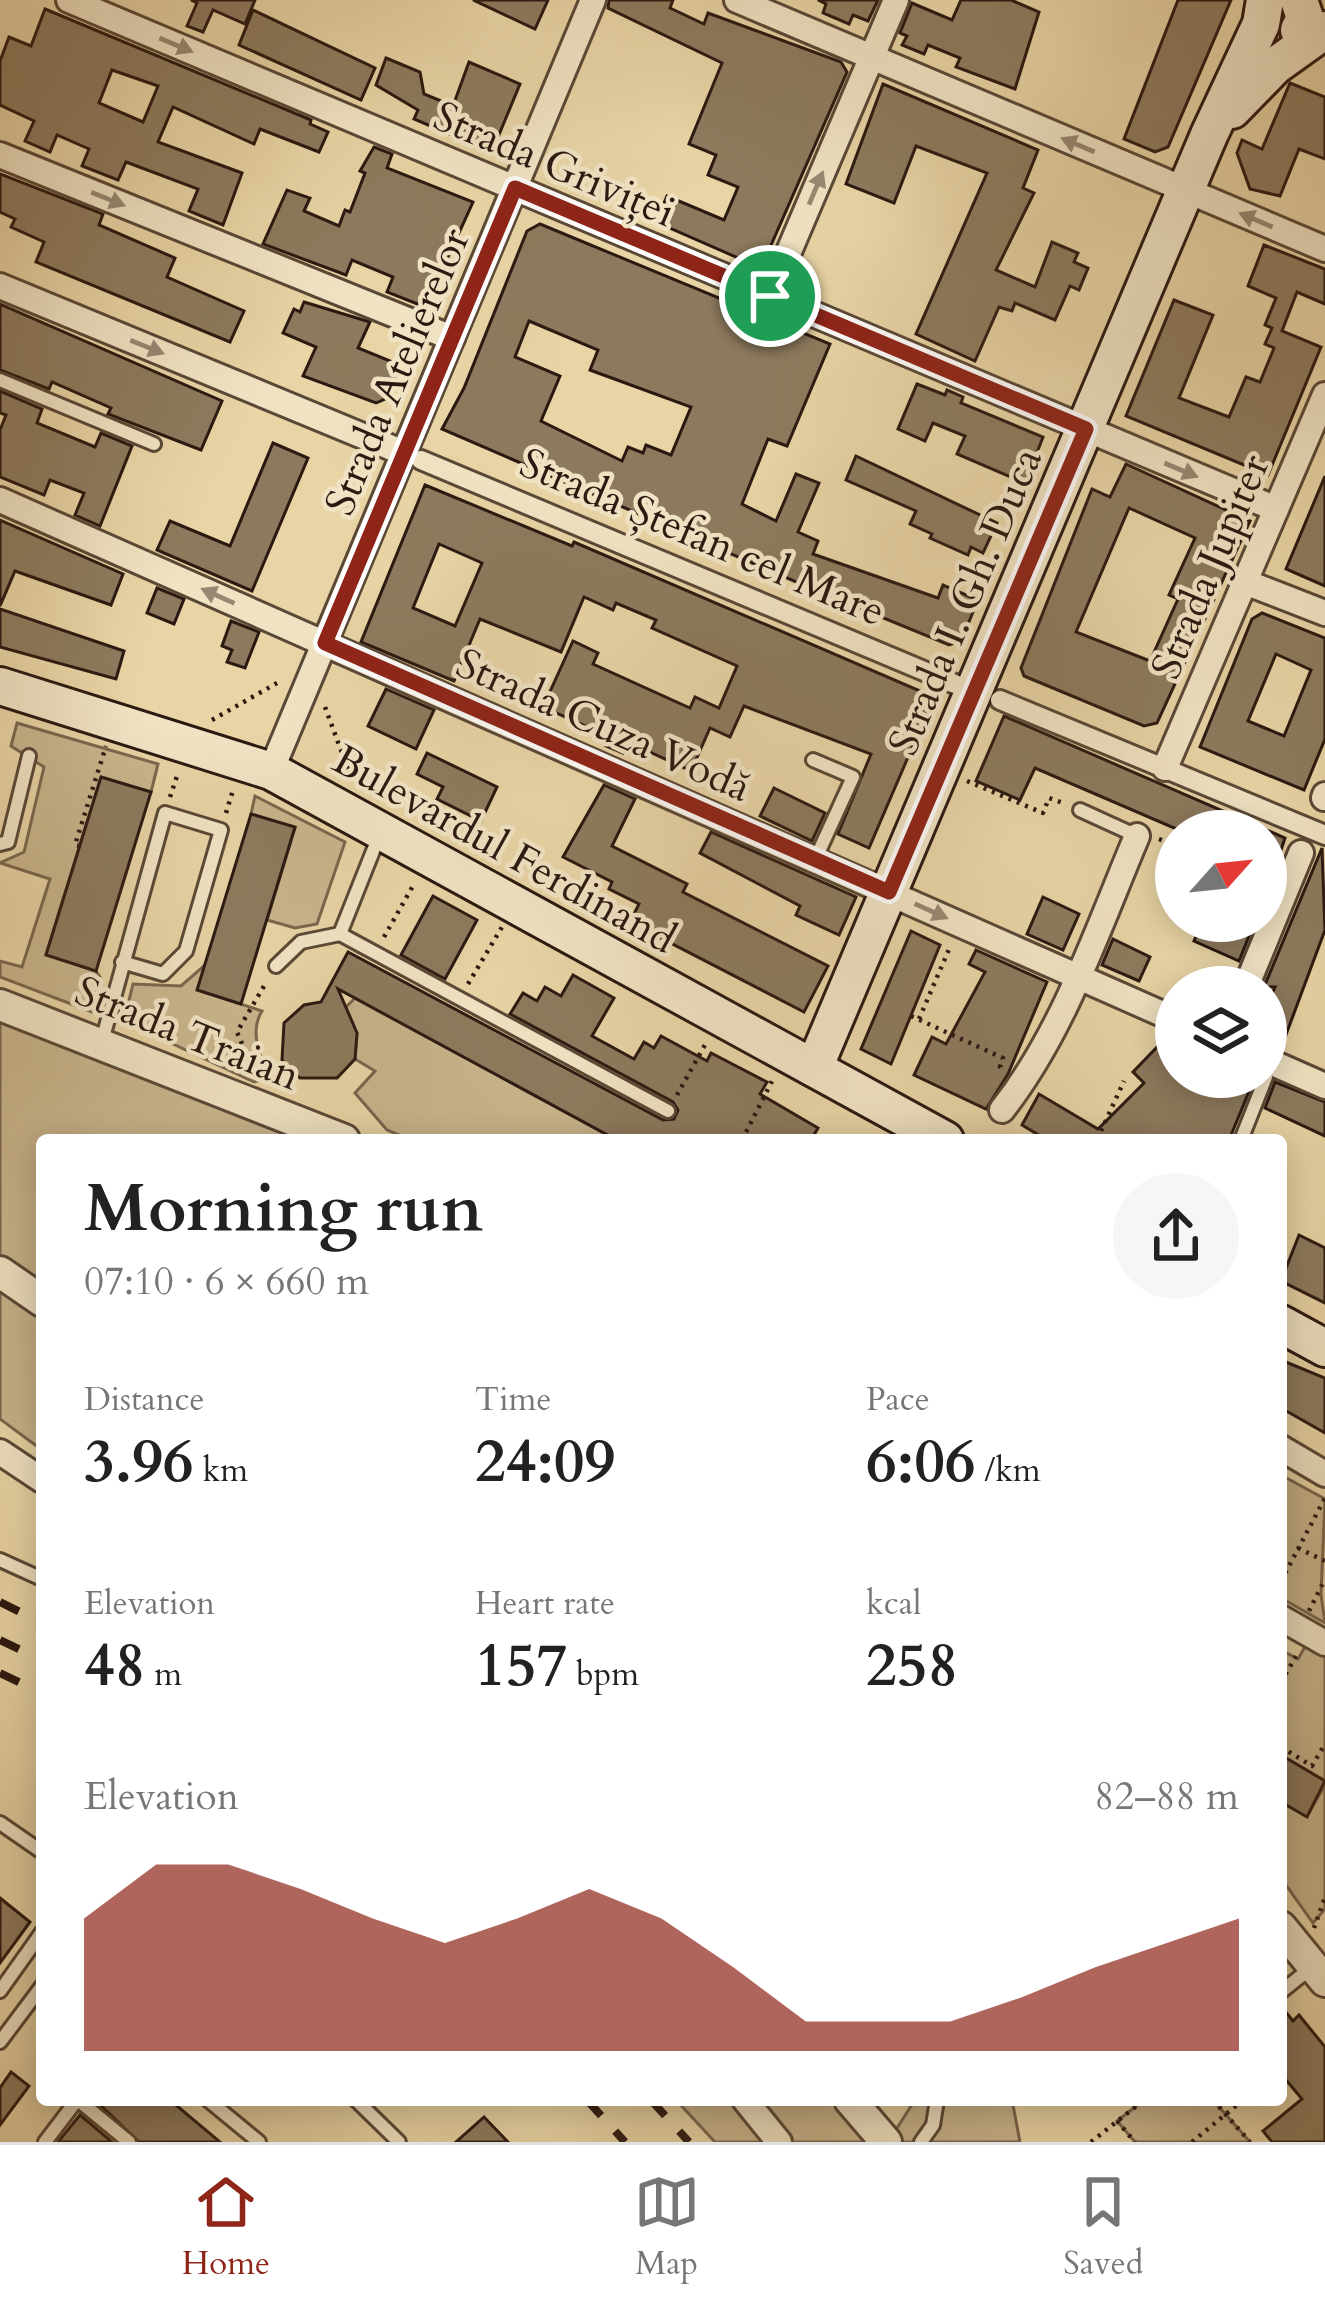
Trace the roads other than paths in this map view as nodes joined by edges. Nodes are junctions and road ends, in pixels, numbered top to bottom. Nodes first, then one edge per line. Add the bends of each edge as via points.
1 (69, 0) edge
2 (593, 0) edge
3 (737, 0) edge
4 (896, 0) edge
5 (1297, 16) edge
6 (871, 57) junction
7 (1216, 119) junction
8 (0, 155) edge
9 (515, 188) junction
10 (1186, 191) junction
11 (1325, 249) edge
12 (0, 286) edge
13 (770, 296) junction
14 (452, 338) junction
15 (0, 380) edge
16 (1325, 395) edge
17 (1086, 429) junction
18 (154, 444) dead end
19 (1314, 447) edge
20 (412, 456) junction
21 (0, 500) edge
22 (1276, 509) junction
23 (1245, 582) junction
24 (1325, 613) edge
25 (325, 643) junction
26 (955, 684) dead end
27 (0, 686) edge
28 (1000, 700) dead end
29 (29, 756) dead end
30 (813, 760) dead end
31 (1166, 769) junction
32 (254, 775) junction
33 (1324, 796) edge
34 (1080, 810) dead end
35 (381, 831) junction
36 (1137, 836) joint
37 (1312, 839) edge
38 (0, 844) edge
39 (815, 860) junction
40 (889, 892) junction
41 (340, 934) junction
42 (122, 962) junction
43 (276, 966) road end
44 (1255, 966) edge
45 (1077, 976) junction
46 (0, 1005) edge
47 (1155, 1011) edge
48 (102, 1041) junction
49 (814, 1068) junction
50 (1287, 1075) edge
51 (1325, 1086) edge
52 (1256, 1098) edge
53 (1002, 1110) dead end
54 (668, 1111) road end
55 (329, 1134) edge
56 (934, 1134) edge
57 (1242, 1134) edge
58 (0, 1272) edge
59 (36, 1297) edge
60 (1287, 1327) edge
61 (1325, 1348) edge
62 (0, 1452) edge
63 (1287, 1452) edge
64 (1325, 1474) edge
65 (36, 1476) edge
66 (0, 1560) edge
67 (36, 1576) edge
68 (0, 1823) edge
69 (36, 1848) edge
70 (1287, 1934) edge
71 (36, 1940) edge
72 (1319, 1974) edge
73 (1287, 1989) edge
74 (0, 1991) edge
75 (36, 1994) edge
76 (0, 2042) edge
77 (72, 2106) edge
78 (84, 2106) edge
79 (215, 2106) edge
80 (362, 2106) edge
81 (750, 2106) edge
82 (855, 2106) edge
83 (936, 2106) edge
84 (45, 2142) edge
85 (129, 2142) edge
86 (259, 2142) edge
87 (399, 2142) edge
88 (779, 2142) edge
89 (886, 2142) edge
90 (921, 2142) edge

1 -> 9 street, Strada Griviței
2 - 9 street, Strada Atelierelor
3 - 6 street
4 - 6 street
5 - 7 main road, Strada I. Gh. Duca
5 - 7 main road via 1275,66
10 -> 6 street
13 -> 6 street
7 - 10 main road, Strada I. Gh. Duca
8 -> 14 street
9 - 13 street, Strada Griviței
9 - 14 street, Strada Atelierelor
11 -> 10 street
10 - 17 main road, Strada I. Gh. Duca
12 -> 20 street, Strada Ștefan cel Mare
13 - 17 street, Strada Griviței
14 - 20 street, Strada Atelierelor
15 - 18 lane
16 - 19 street, Strada Jupiter
17 -> 22 street, Strada Griviței
17 - 40 main road, Strada I. Gh. Duca
19 - 22 street, Strada Jupiter
20 - 25 street, Strada Atelierelor
20 - 26 street, Strada Ștefan cel Mare
25 -> 21 street, Strada Cuza Vodă
22 - 23 street, Strada Jupiter
23 - 24 street
23 - 31 street, Strada Jupiter
25 - 32 street, Strada Atelierelor
25 - 39 street, Strada Cuza Vodă
27 - 32 main road, Bulevardul Ferdinand
28 - 31 street
29 - 38 lane via 8,842
30 - 39 lane via 853,777
31 - 37 street
32 - 35 main road, Bulevardul Ferdinand
33 - 37 street
34 - 36 lane
35 - 41 lane
35 - 49 main road, Bulevardul Ferdinand
36 - 45 street
37 - 44 street
39 - 40 street, Strada Cuza Vodă
40 -> 45 street, Strada Cuza Vodă
40 - 49 main road, Strada I. Gh. Duca
41 - 43 lane via 301,942
41 - 54 lane
42 - 42 lane via 163,974 186,951 221,830 165,814
42 - 48 lane
45 - 47 street, Strada Cuza Vodă
45 - 53 street via 1027,1079
46 - 48 street, Strada Traian
48 - 55 street, Strada Traian
49 - 56 main road, Bulevardul Ferdinand
50 - 51 street
52 - 57 lane
58 - 59 street
60 - 61 main road
62 - 65 street
63 - 64 street
66 - 67 lane
68 - 69 lane
70 - 72 street
71 - 74 lane
72 - 73 lane
75 - 76 lane
77 - 84 lane
78 - 85 lane
79 - 86 lane
80 - 87 lane
81 - 88 street
82 - 89 street
83 - 90 lane

